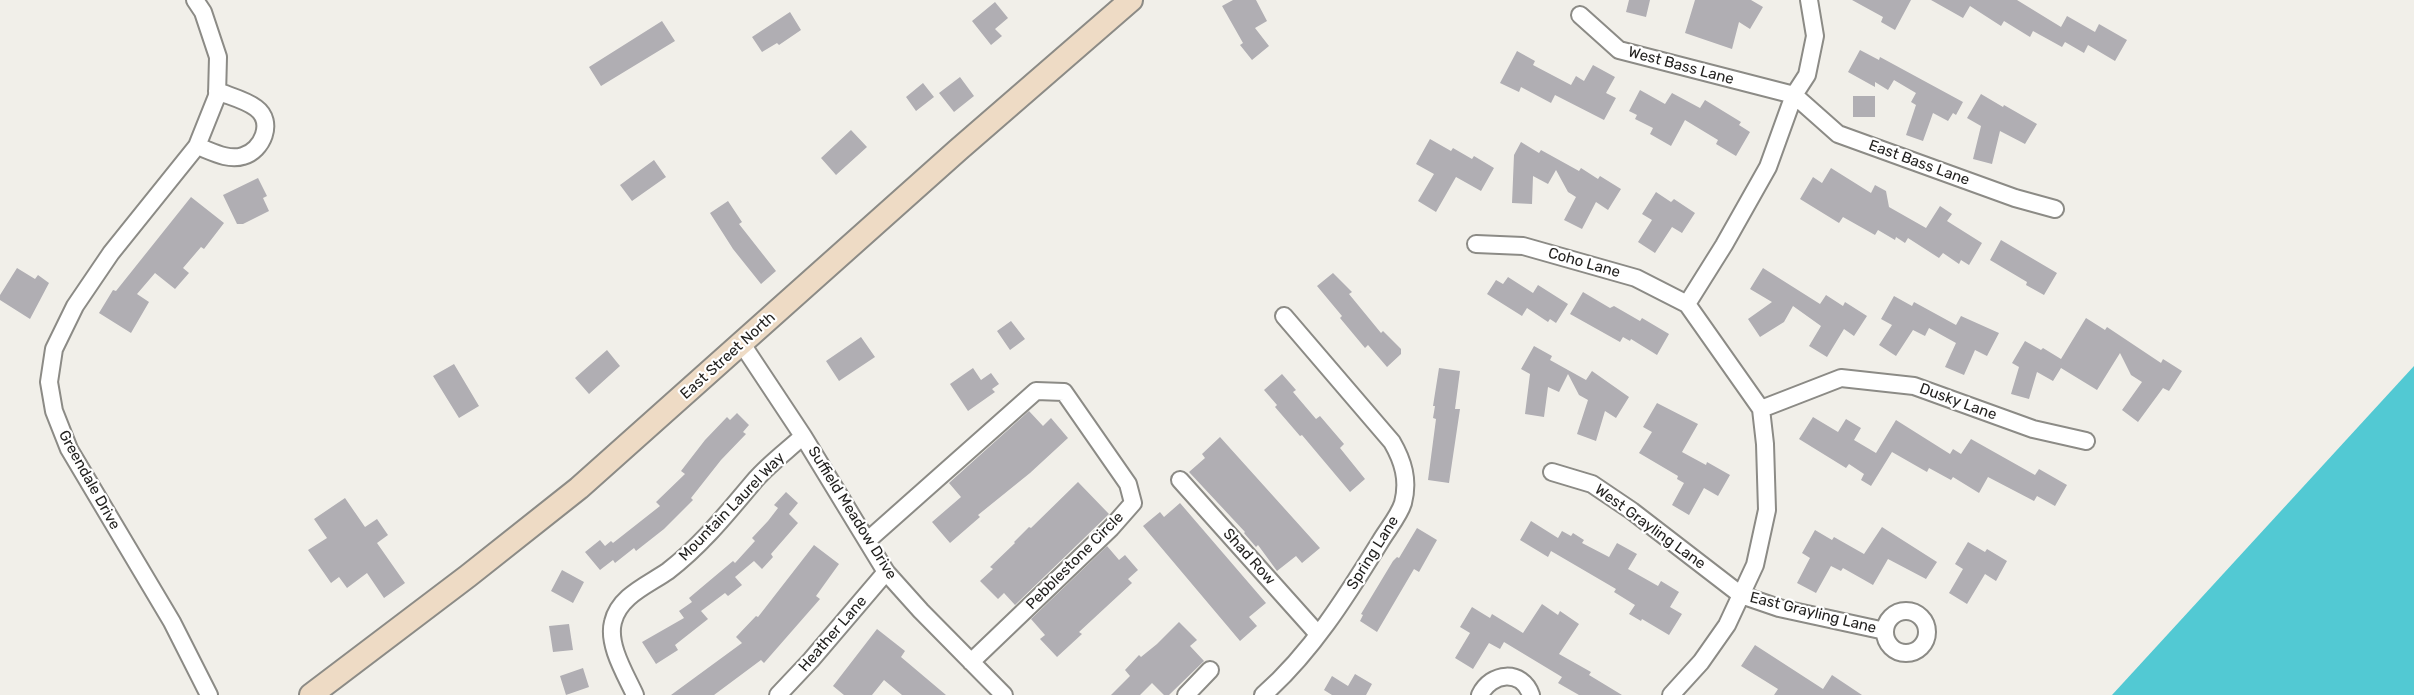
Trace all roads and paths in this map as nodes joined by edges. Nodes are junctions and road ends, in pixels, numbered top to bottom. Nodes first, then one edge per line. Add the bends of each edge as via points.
1 (195, 0) edge
2 (1131, 0) edge
3 (1809, 0) edge
4 (1581, 15) dead end
5 (217, 91) junction
6 (1794, 96) junction
7 (197, 146) junction
8 (2055, 209) dead end
9 (1476, 244) dead end
10 (1687, 304) junction
11 (1284, 316) dead end
12 (742, 344) junction
13 (1761, 409) junction
14 (803, 436) junction
15 (2086, 441) dead end
16 (1552, 472) dead end
17 (1180, 480) dead end
18 (867, 541) junction
19 (886, 572) junction
20 (1741, 595) junction
21 (1885, 631) dead end
22 (1317, 633) junction
23 (971, 662) junction
24 (1210, 670) dead end
25 (996, 692) edge
26 (209, 695) edge
27 (312, 695) edge
28 (635, 695) edge
29 (778, 695) edge
30 (1186, 695) edge
31 (1263, 695) edge
32 (1480, 695) edge
33 (1531, 695) edge
34 (1671, 695) edge

1 - 5 street, Greendale Drive via 218,57
2 - 12 main road, East Street North
3 - 6 street via 1815,36 1807,75
4 - 6 street, West Bass Lane via 1619,50
5 - 7 street, Greendale Drive
5 - 7 street via 257,108 266,131 259,146 243,156 226,157
6 - 8 street, East Bass Lane via 1838,134
6 - 10 street via 1768,167
7 - 26 street, Greendale Drive via 111,253 75,306 54,349 49,382 54,411 69,449 183,641
9 - 10 street, Coho Lane via 1523,246 1636,278
10 - 13 street
11 - 22 street, Spring Lane via 1392,441 1407,479 1403,504 1350,591
12 - 14 street, Suffield Meadow Drive
12 - 27 main road, East Street North via 579,488
13 - 15 street, Dusky Lane via 1841,378 1914,386 2033,429
13 - 20 street via 1767,510 1755,565
14 - 18 street, Suffield Meadow Drive
14 - 28 street, Mountain Laurel Way via 758,478 691,552 617,610 612,625 614,644
16 - 20 street, West Grayling Lane via 1592,484
17 - 22 street, Shad Row
18 - 19 street, Suffield Meadow Drive
18 - 23 street, Pebblestone Circle via 1036,391 1064,392 1128,484 1133,502 1111,528
19 - 23 street, Suffield Meadow Drive
19 - 29 street, Heather Lane
20 - 21 street, East Grayling Lane via 1779,608
20 - 34 street via 1727,625
22 - 31 street, Spring Lane via 1296,664
23 - 25 street, Suffield Meadow Drive
24 - 30 street
32 - 33 street via 1490,681 1506,676 1523,682

